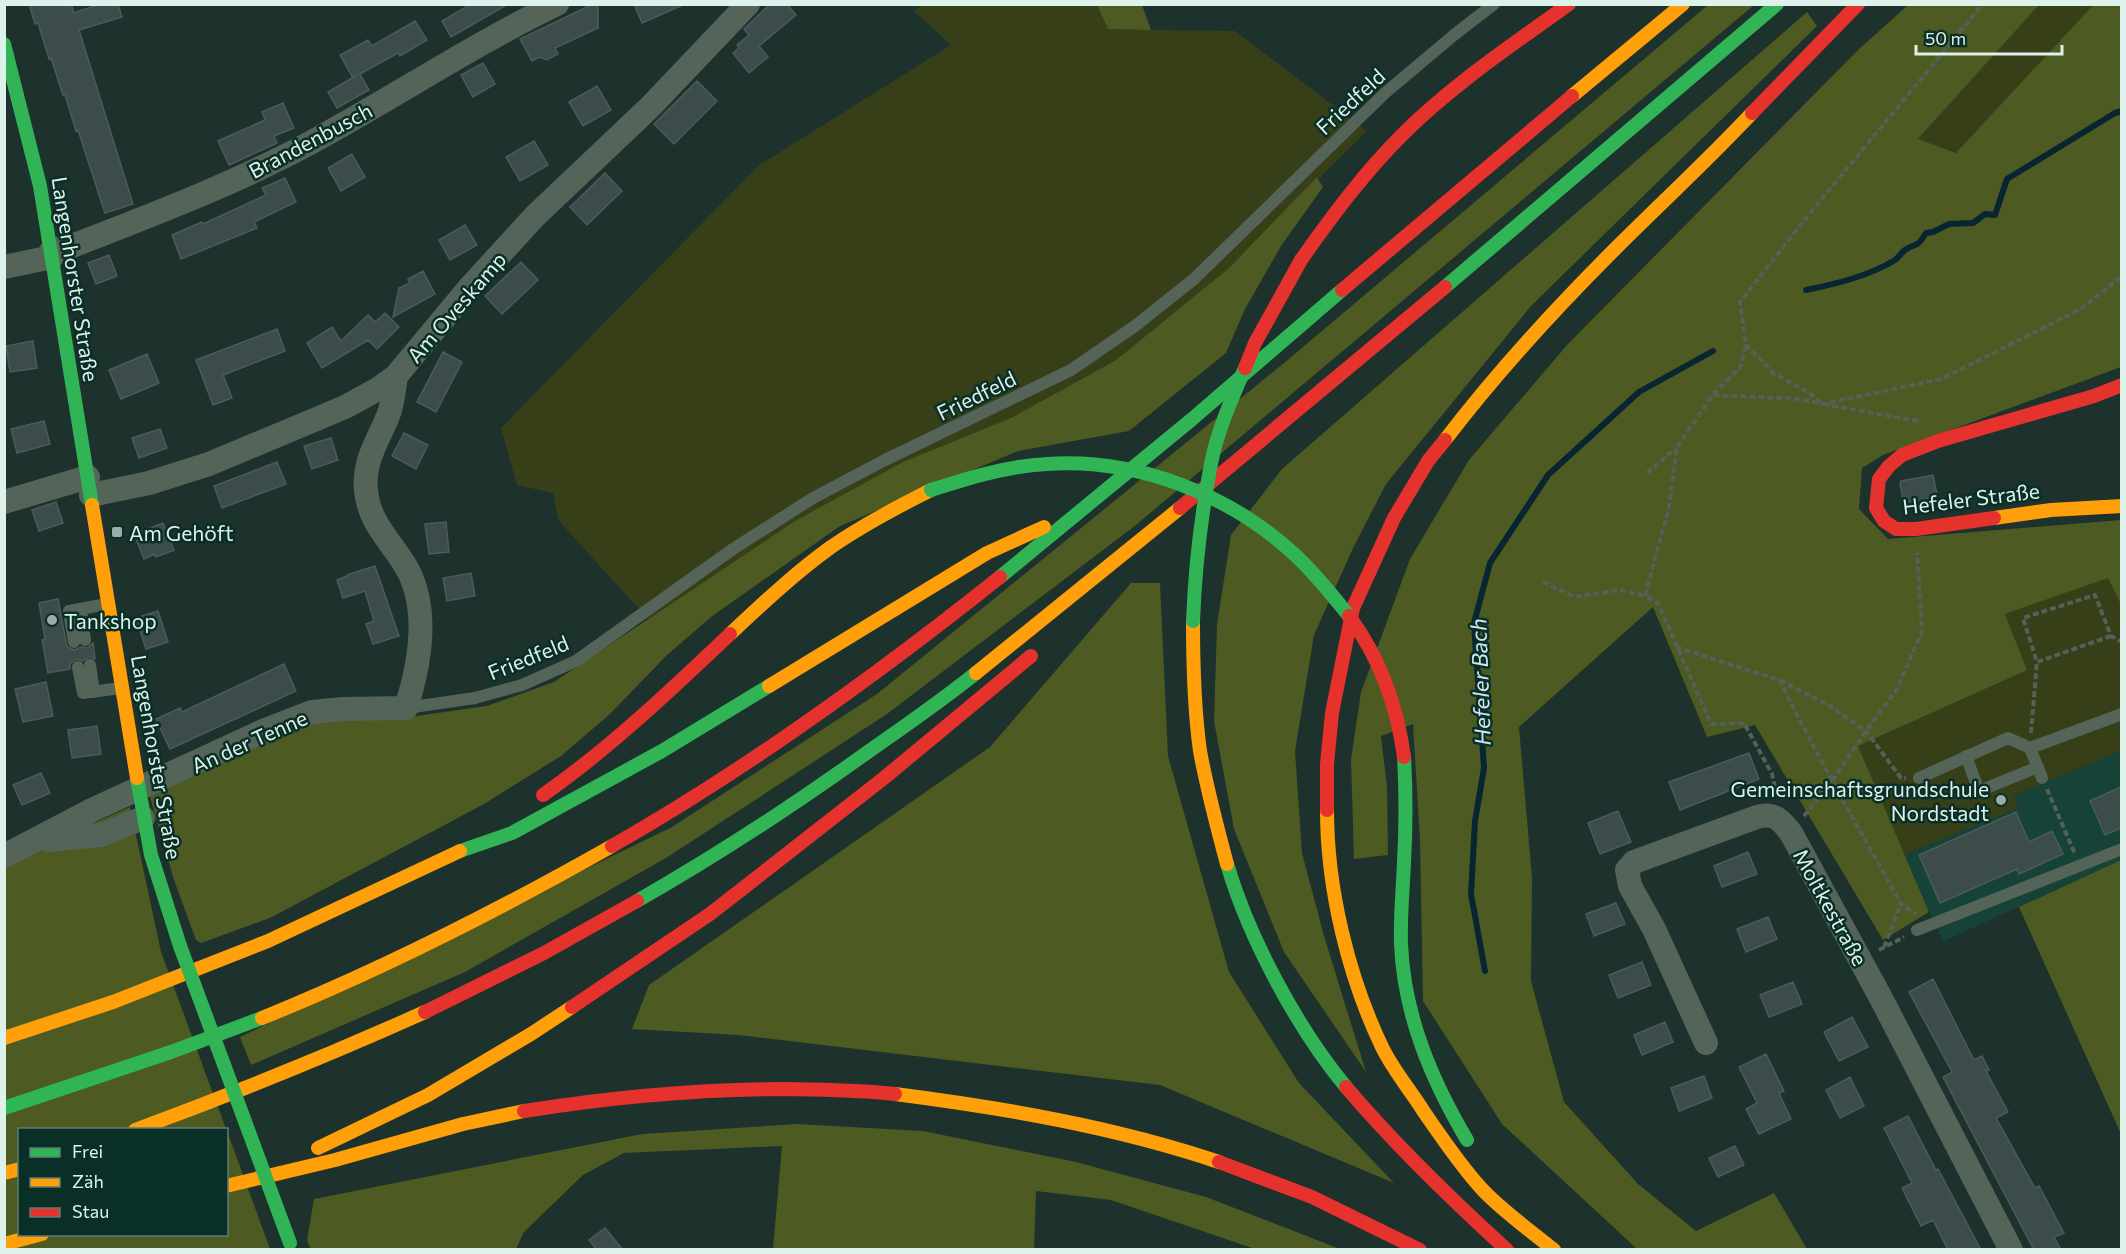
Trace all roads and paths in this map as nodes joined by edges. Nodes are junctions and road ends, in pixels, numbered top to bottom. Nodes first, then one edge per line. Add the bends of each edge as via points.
1 (557, 4) edge
2 (748, 4) edge
3 (1494, 4) edge
4 (1569, 4) edge
5 (1683, 4) edge
6 (1777, 4) edge
7 (1858, 4) edge
8 (1983, 4) edge
9 (4, 44) edge
10 (52, 254) junction
11 (4, 267) edge
12 (2121, 276) edge
13 (1746, 345) junction
14 (396, 376) junction
15 (2121, 385) edge
16 (1713, 395) junction
17 (1823, 404) junction
18 (1923, 422) dead end
19 (1677, 447) junction
20 (1647, 473) dead end
21 (89, 486) junction
22 (4, 502) edge
23 (1089, 506) junction
24 (2121, 506) edge
25 (1916, 529) junction
26 (1126, 552) junction
27 (1543, 582) dead end
28 (1645, 596) junction
29 (1084, 603) dead end
30 (108, 604) junction
31 (2110, 636) junction
32 (79, 641) dead end
33 (2121, 642) edge
34 (1676, 647) junction
35 (1038, 650) dead end
36 (2037, 662) junction
37 (84, 666) dead end
38 (1779, 680) junction
39 (123, 688) junction
40 (406, 708) junction
41 (2121, 714) edge
42 (1866, 731) junction
43 (2030, 748) junction
44 (1966, 756) junction
45 (2040, 772) junction
46 (1919, 778) joint
47 (1832, 781) junction
48 (138, 789) junction
49 (530, 804) dead end
50 (143, 818) junction
51 (502, 821) dead end
52 (1786, 827) junction
53 (36, 841) junction
54 (465, 849) junction
55 (2121, 849) edge
56 (4, 856) edge
57 (2080, 866) junction
58 (1917, 930) joint
59 (4, 1038) edge
60 (1706, 1043) dead end
61 (4, 1108) edge
62 (141, 1128) edge
63 (1475, 1153) dead end
64 (228, 1183) edge
65 (228, 1184) edge
66 (1502, 1189) dead end
67 (34, 1236) edge
68 (4, 1244) edge
69 (291, 1246) edge
70 (1554, 1249) edge
71 (1420, 1250) edge
72 (1507, 1250) edge
73 (2011, 1250) edge

1 - 10 street, Brandenbusch via 309,144 233,181
2 - 14 street, Am Oveskamp via 650,107 535,216
3 - 40 lane, Friedfeld via 1385,93 1194,279 1071,370 813,498 733,549 576,662 522,685 475,698
4 - 72 main road, bridge via 1504,49 1419,120 1367,173 1301,260 1255,343 1224,420 1211,463 1195,579 1194,690 1202,759 1216,827 1250,929 1298,1019 1382,1130
5 - 23 main road
6 - 26 main road
7 - 70 main road via 1568,298 1470,407 1428,461 1394,518 1353,608 1332,712 1327,764 1327,838 1344,940 1383,1048 1442,1138 1482,1189
8 - 13 path via 1740,302
9 - 10 main road, Langenhorster Straße via 26,122
10 - 11 street, Brandenbusch
10 - 21 main road, Langenhorster Straße
12 - 17 path via 2081,309 1941,379
13 - 16 path via 1740,368
13 - 17 path via 1773,373
14 - 21 street, Am Oveskamp via 345,407 209,464 149,483
14 - 40 street via 389,414 370,452 366,489 369,508 380,531 409,573 418,597 419,645
15 - 25 main road, Hefeler Straße via 1902,455 1879,479 1876,508 1896,529
16 - 17 path via 1800,399
16 - 19 path
17 - 18 path
19 - 20 path
19 - 28 path via 1669,507
21 - 22 street
21 - 30 main road, Langenhorster Straße
23 - 54 main road via 987,554 662,751 512,832
23 - 61 main road via 839,699 616,844 483,915 305,1000 199,1042
24 - 25 main road, Hefeler Straße via 2051,510
25 - 42 path via 1922,631 1897,689
26 - 29 main road
26 - 62 main road via 919,716 758,828 647,895 439,1006 333,1053
27 - 28 path via 1575,597 1619,590
28 - 34 path via 1658,603
30 - 32 lane via 81,609
30 - 39 main road, Langenhorster Straße
31 - 33 path
31 - 36 path
31 - 36 path via 2095,595 2023,618
34 - 38 path
34 - 52 path via 1711,724 1744,723 1772,774
35 - 64 main road via 884,778 710,914 531,1034 428,1095 314,1150
36 - 43 path
37 - 39 lane via 83,693
38 - 42 path via 1830,706
38 - 47 path
39 - 48 main road, Langenhorster Straße
40 - 48 street, An der Tenne via 312,712
41 - 43 lane
42 - 46 path via 1900,778
42 - 47 path
43 - 44 lane via 2008,738
43 - 45 lane
44 - 45 lane via 1979,791
44 - 46 lane
45 - 57 path
47 - 52 path
47 - 58 path via 1901,904 1884,947
48 - 50 main road, Langenhorster Straße
48 - 53 street, An der Tenne
49 - 63 main road, bridge via 608,746 818,556 892,509 931,490 985,473 1027,466 1089,465 1132,470 1173,481 1248,516 1281,541 1311,568 1341,605 1380,667 1401,732 1404,757 1401,945 1407,996 1424,1058
50 - 53 street via 101,835
50 - 69 main road, Langenhorster Straße, bridge via 180,946
51 - 54 main road
52 - 60 street via 1765,815 1757,817 1634,862 1628,870 1630,886
52 - 73 street, Moltkestraße via 1882,1000
53 - 56 street, An der Tenne
54 - 59 main road via 268,941 113,1002
55 - 57 lane
57 - 58 lane
65 - 71 main road via 518,1112 689,1092 862,1092 1037,1116 1185,1151 1249,1172
66 - 70 main road
67 - 68 main road

